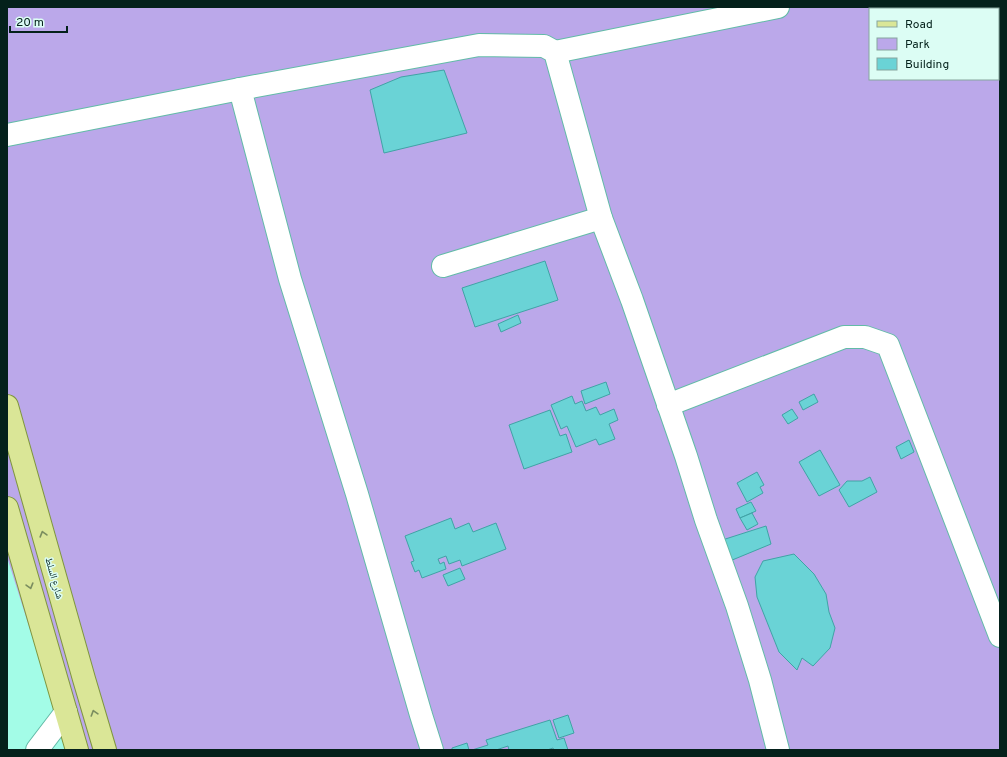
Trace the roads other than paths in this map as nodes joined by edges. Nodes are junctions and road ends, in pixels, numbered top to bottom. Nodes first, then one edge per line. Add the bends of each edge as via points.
1 (778, 7) edge
2 (555, 52) junction
3 (240, 89) junction
4 (7, 135) edge
5 (601, 218) junction
6 (443, 266) dead end
7 (668, 405) junction
8 (7, 406) edge
9 (7, 508) edge
10 (1000, 636) edge
11 (66, 712) junction
12 (37, 750) edge
13 (77, 750) edge
14 (105, 750) edge
15 (432, 750) edge
16 (778, 750) edge

1 - 2 street
2 - 3 street via 544,46 479,45
2 - 5 street
3 - 4 street
3 - 15 street via 290,279 357,494
5 - 6 street
5 - 7 street
7 - 10 street via 844,337 865,337 888,345
7 - 16 street via 737,606
14 -> 8 main road, شارع السلط
9 -> 11 main road
11 - 12 street
11 - 13 main road

